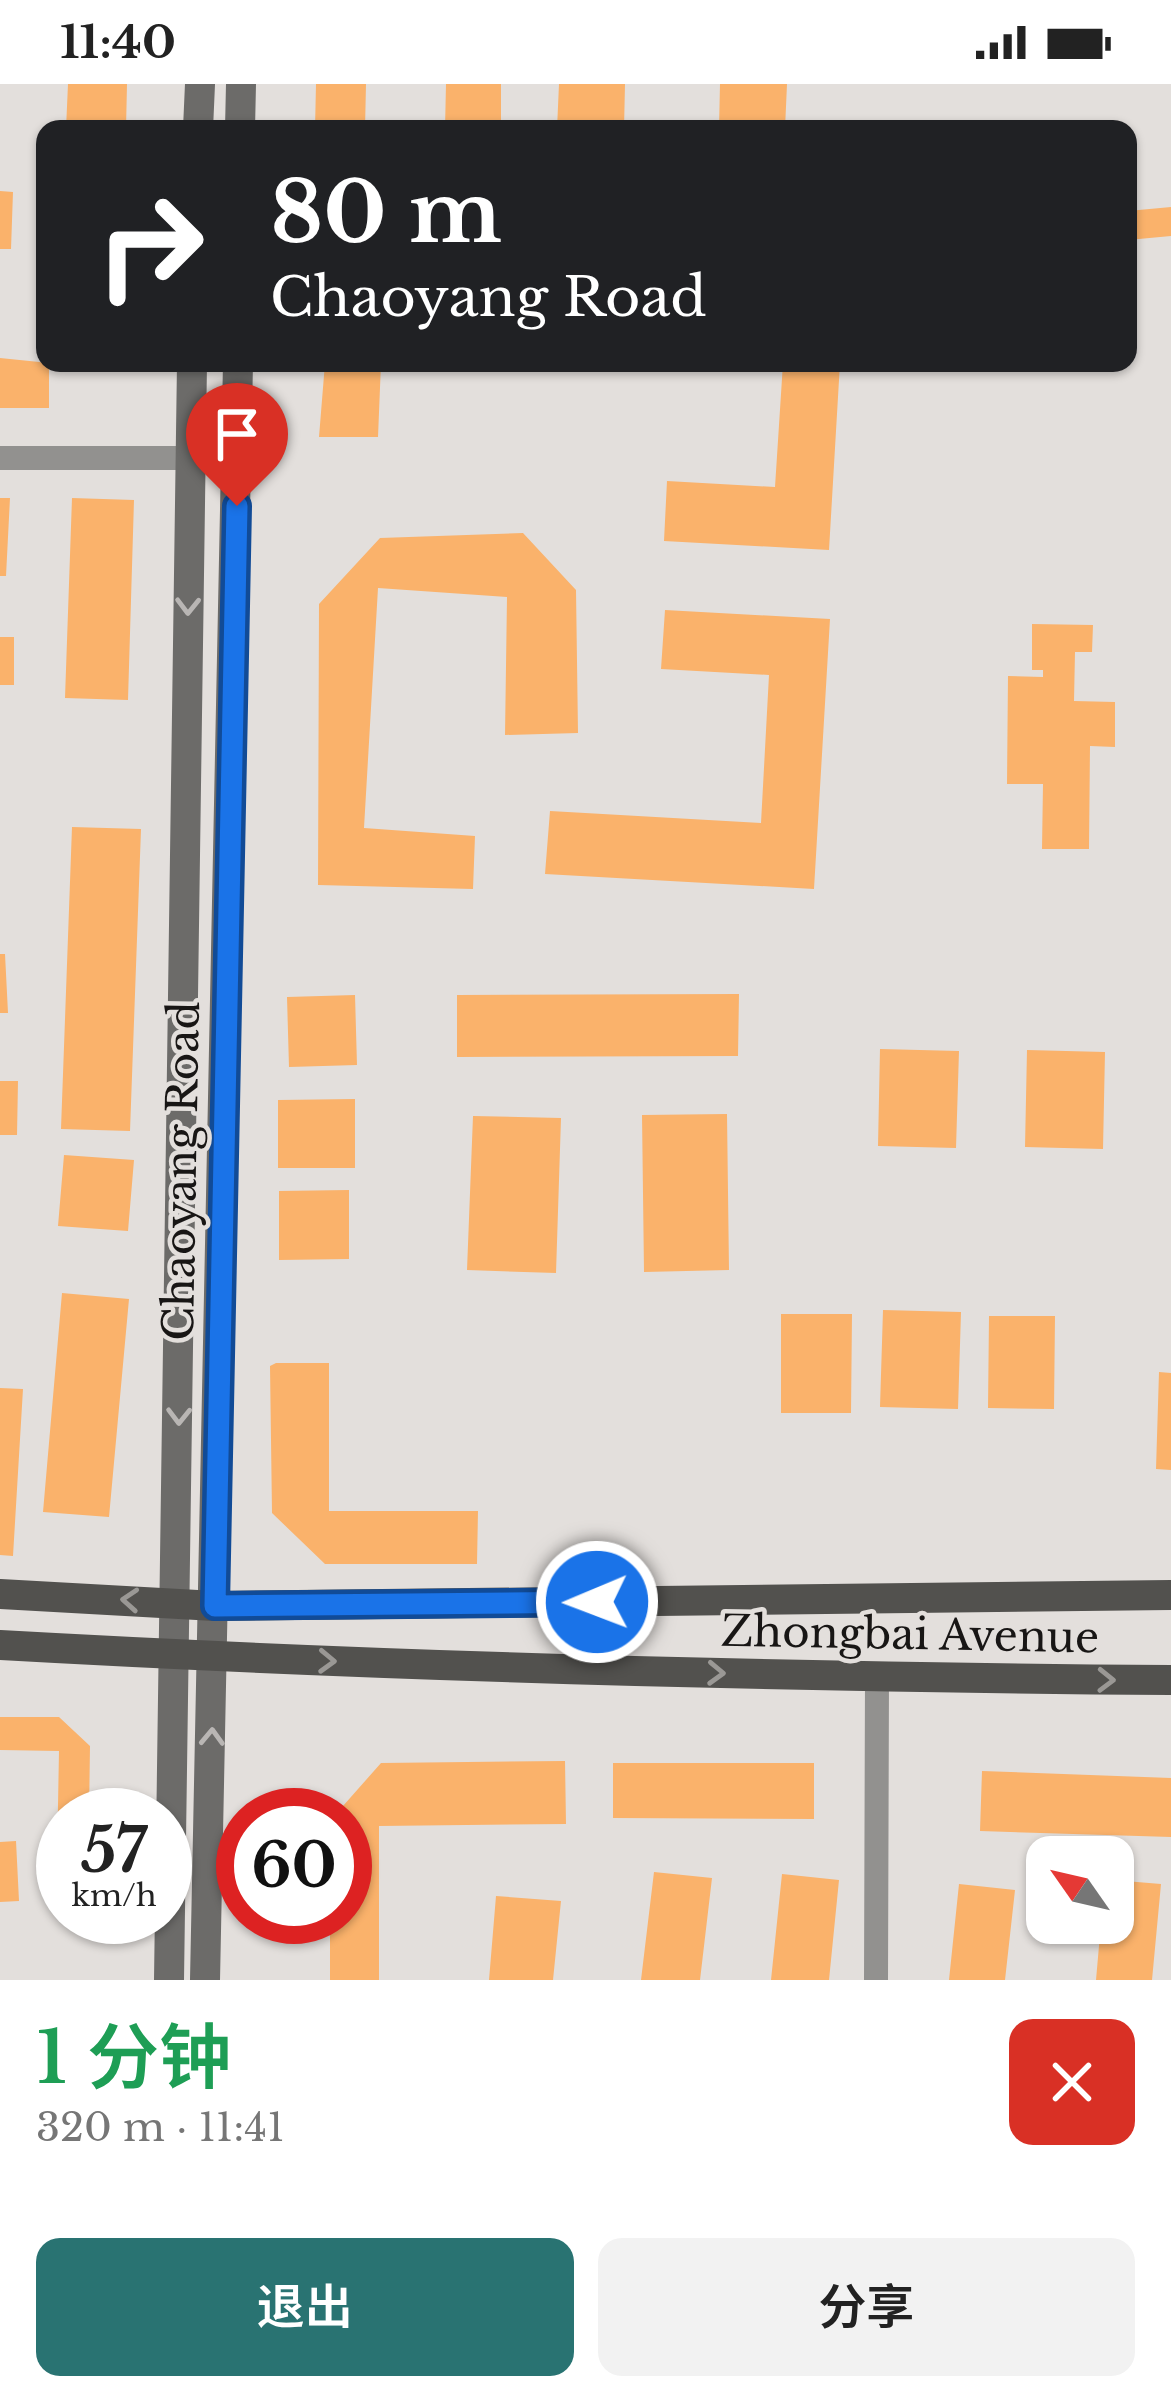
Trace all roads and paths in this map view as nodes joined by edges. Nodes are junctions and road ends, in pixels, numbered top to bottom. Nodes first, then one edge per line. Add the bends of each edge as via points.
1 (200, 84) edge
2 (241, 84) edge
3 (198, 120) edge
4 (241, 120) edge
5 (192, 372) edge
6 (238, 372) edge
7 (0, 458) edge
8 (190, 458) junction
9 (238, 458) junction
10 (0, 1594) edge
11 (1171, 1595) edge
12 (176, 1603) junction
13 (215, 1606) junction
14 (0, 1645) edge
15 (174, 1655) junction
16 (214, 1658) junction
17 (877, 1678) junction
18 (1171, 1680) edge
19 (169, 1980) edge
20 (205, 1980) edge
21 (876, 1980) edge

1 - 3 main road
2 - 4 main road
5 - 8 main road, Chaoyang Road
6 - 9 main road, Chaoyang Road
7 - 8 street
8 - 9 street
8 -> 12 main road, Chaoyang Road
9 - 13 main road, Chaoyang Road
12 -> 10 main road, Zhongbai Avenue
11 - 13 main road, Zhongbai Avenue
12 - 13 main road, Zhongbai Avenue
12 - 15 main road, Chaoyang Road
13 - 16 main road, Chaoyang Road
14 - 15 main road, Zhongbai Avenue
15 - 16 main road, Zhongbai Avenue
15 - 19 main road, Chaoyang Road
16 -> 17 main road, Zhongbai Avenue
20 -> 16 main road, Chaoyang Road
17 -> 18 main road, Zhongbai Avenue
17 - 21 street

